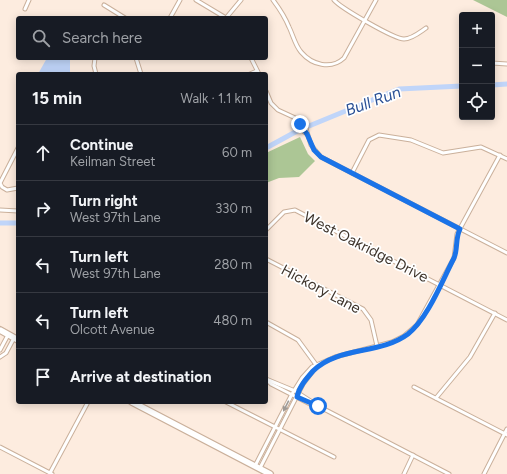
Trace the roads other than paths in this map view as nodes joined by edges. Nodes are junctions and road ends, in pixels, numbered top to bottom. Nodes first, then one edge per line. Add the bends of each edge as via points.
1 (30, 0) edge
2 (180, 0) edge
3 (196, 0) edge
4 (241, 0) edge
5 (273, 0) edge
6 (334, 0) edge
7 (376, 0) edge
8 (104, 5) dead end
9 (24, 9) dead end
10 (122, 16) edge
11 (171, 16) edge
12 (223, 16) edge
13 (228, 16) edge
14 (365, 20) junction
15 (426, 28) dead end
16 (95, 60) edge
17 (137, 60) edge
18 (252, 60) edge
19 (495, 63) edge
20 (507, 64) edge
21 (96, 72) edge
22 (140, 72) edge
23 (258, 72) edge
24 (268, 94) edge
25 (16, 152) edge
26 (500, 155) junction
27 (507, 159) edge
28 (352, 173) junction
29 (16, 188) edge
30 (0, 210) edge
31 (16, 211) edge
32 (268, 228) edge
33 (460, 229) junction
34 (507, 254) edge
35 (268, 260) edge
36 (440, 285) junction
37 (495, 313) junction
38 (507, 320) edge
39 (268, 323) edge
40 (0, 330) edge
41 (8, 334) junction
42 (16, 339) edge
43 (378, 346) junction
44 (0, 351) edge
45 (0, 357) edge
46 (317, 366) junction
47 (268, 380) edge
48 (268, 381) edge
49 (414, 386) dead end
50 (296, 394) junction
51 (436, 398) junction
52 (87, 404) edge
53 (136, 404) edge
54 (230, 404) edge
55 (275, 427) junction
56 (507, 429) edge
57 (280, 430) junction
58 (506, 434) edge
59 (0, 447) edge
60 (413, 455) junction
61 (334, 457) dead end
62 (257, 468) junction
63 (51, 473) edge
64 (270, 474) edge
65 (404, 474) edge
66 (449, 474) edge
67 (484, 474) edge

1 - 9 street
2 - 11 street
3 - 12 street
4 - 13 street
5 - 14 street via 302,53 325,66 336,64 344,58
6 - 14 street
7 - 14 street
8 - 10 street
14 - 15 street via 403,39
16 - 21 street
17 - 22 street
18 - 23 street
19 - 20 street
24 - 28 street via 276,108 305,124 312,146 319,155
25 - 29 street via 1,181 4,189
26 - 27 street
26 - 28 street via 478,147 448,154 440,153 411,140 379,135 369,140
26 - 33 street
28 - 33 street
30 - 31 street
32 - 36 street, West Oakridge Drive via 288,210 297,211
33 - 34 street
33 - 36 street via 456,239 456,254
35 - 43 street, Hickory Lane via 363,309 371,320
36 - 37 street, West Oakridge Drive
36 - 43 street via 421,319 411,331 396,341
37 - 38 street, West Oakridge Drive
37 - 51 street via 470,357
39 - 46 street via 296,338
40 - 41 highway
41 - 42 highway
41 - 44 street
42 - 45 street
43 - 46 street via 332,358
44 - 45 street
46 - 50 street via 305,374
47 - 50 street
48 - 50 street
49 - 51 street
50 -> 55 street
50 - 57 street
50 - 60 street
51 - 58 street
52 - 63 street
53 - 62 highway
54 - 55 street
55 - 57 street
55 - 62 street
56 - 58 street
57 - 61 street
57 - 62 street
58 - 67 street
59 - 63 street
60 - 65 street
60 - 66 street
62 - 64 highway

